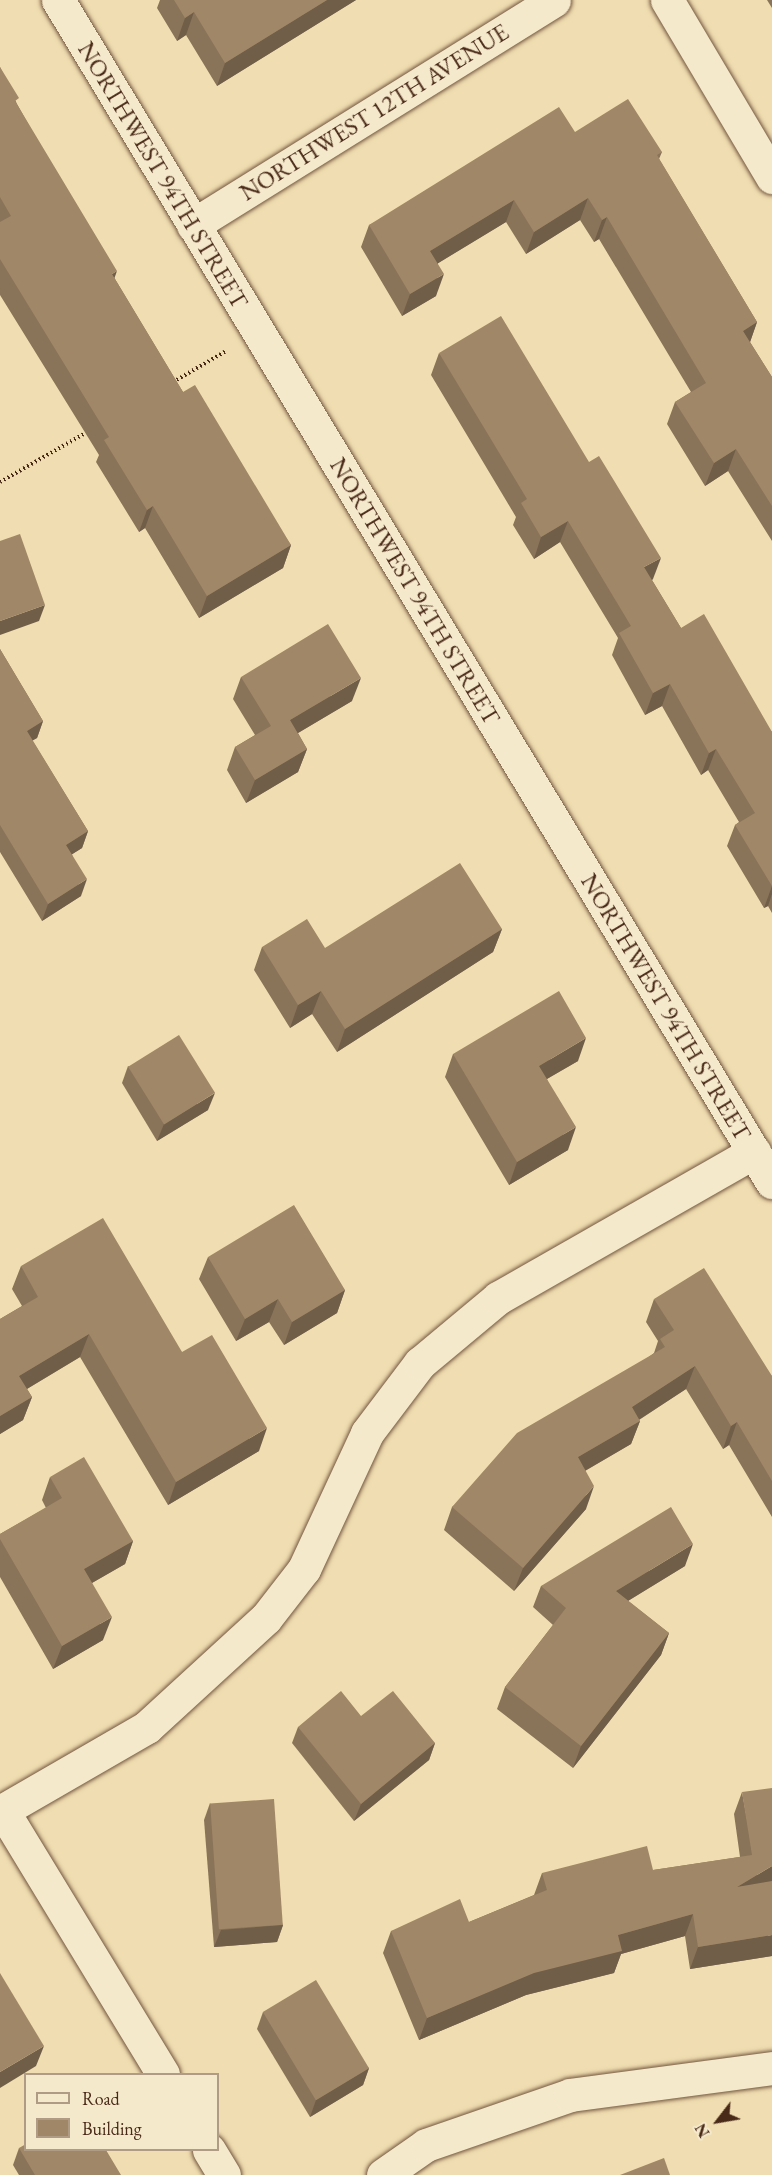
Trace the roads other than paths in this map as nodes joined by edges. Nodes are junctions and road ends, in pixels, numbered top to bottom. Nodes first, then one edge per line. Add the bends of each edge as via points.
1 (58, 0) edge
2 (554, 0) edge
3 (666, 0) edge
4 (772, 177) edge
5 (194, 225) junction
6 (754, 1152) junction
7 (772, 1182) edge
8 (2, 1812) edge
9 (772, 2068) edge
10 (162, 2073) edge
11 (210, 2151) edge
12 (224, 2175) edge
13 (382, 2175) edge

1 - 5 street, NORTHWEST 94TH STREET
2 - 5 street, NORTHWEST 12TH AVENUE
3 - 4 street
5 - 6 street, NORTHWEST 94TH STREET
6 - 7 street, NORTHWEST 94TH STREET
6 - 8 street via 498,1298 420,1363 367,1433 304,1569 266,1618 147,1727
8 - 10 street
9 - 13 street via 570,2095 426,2145
11 - 12 street

